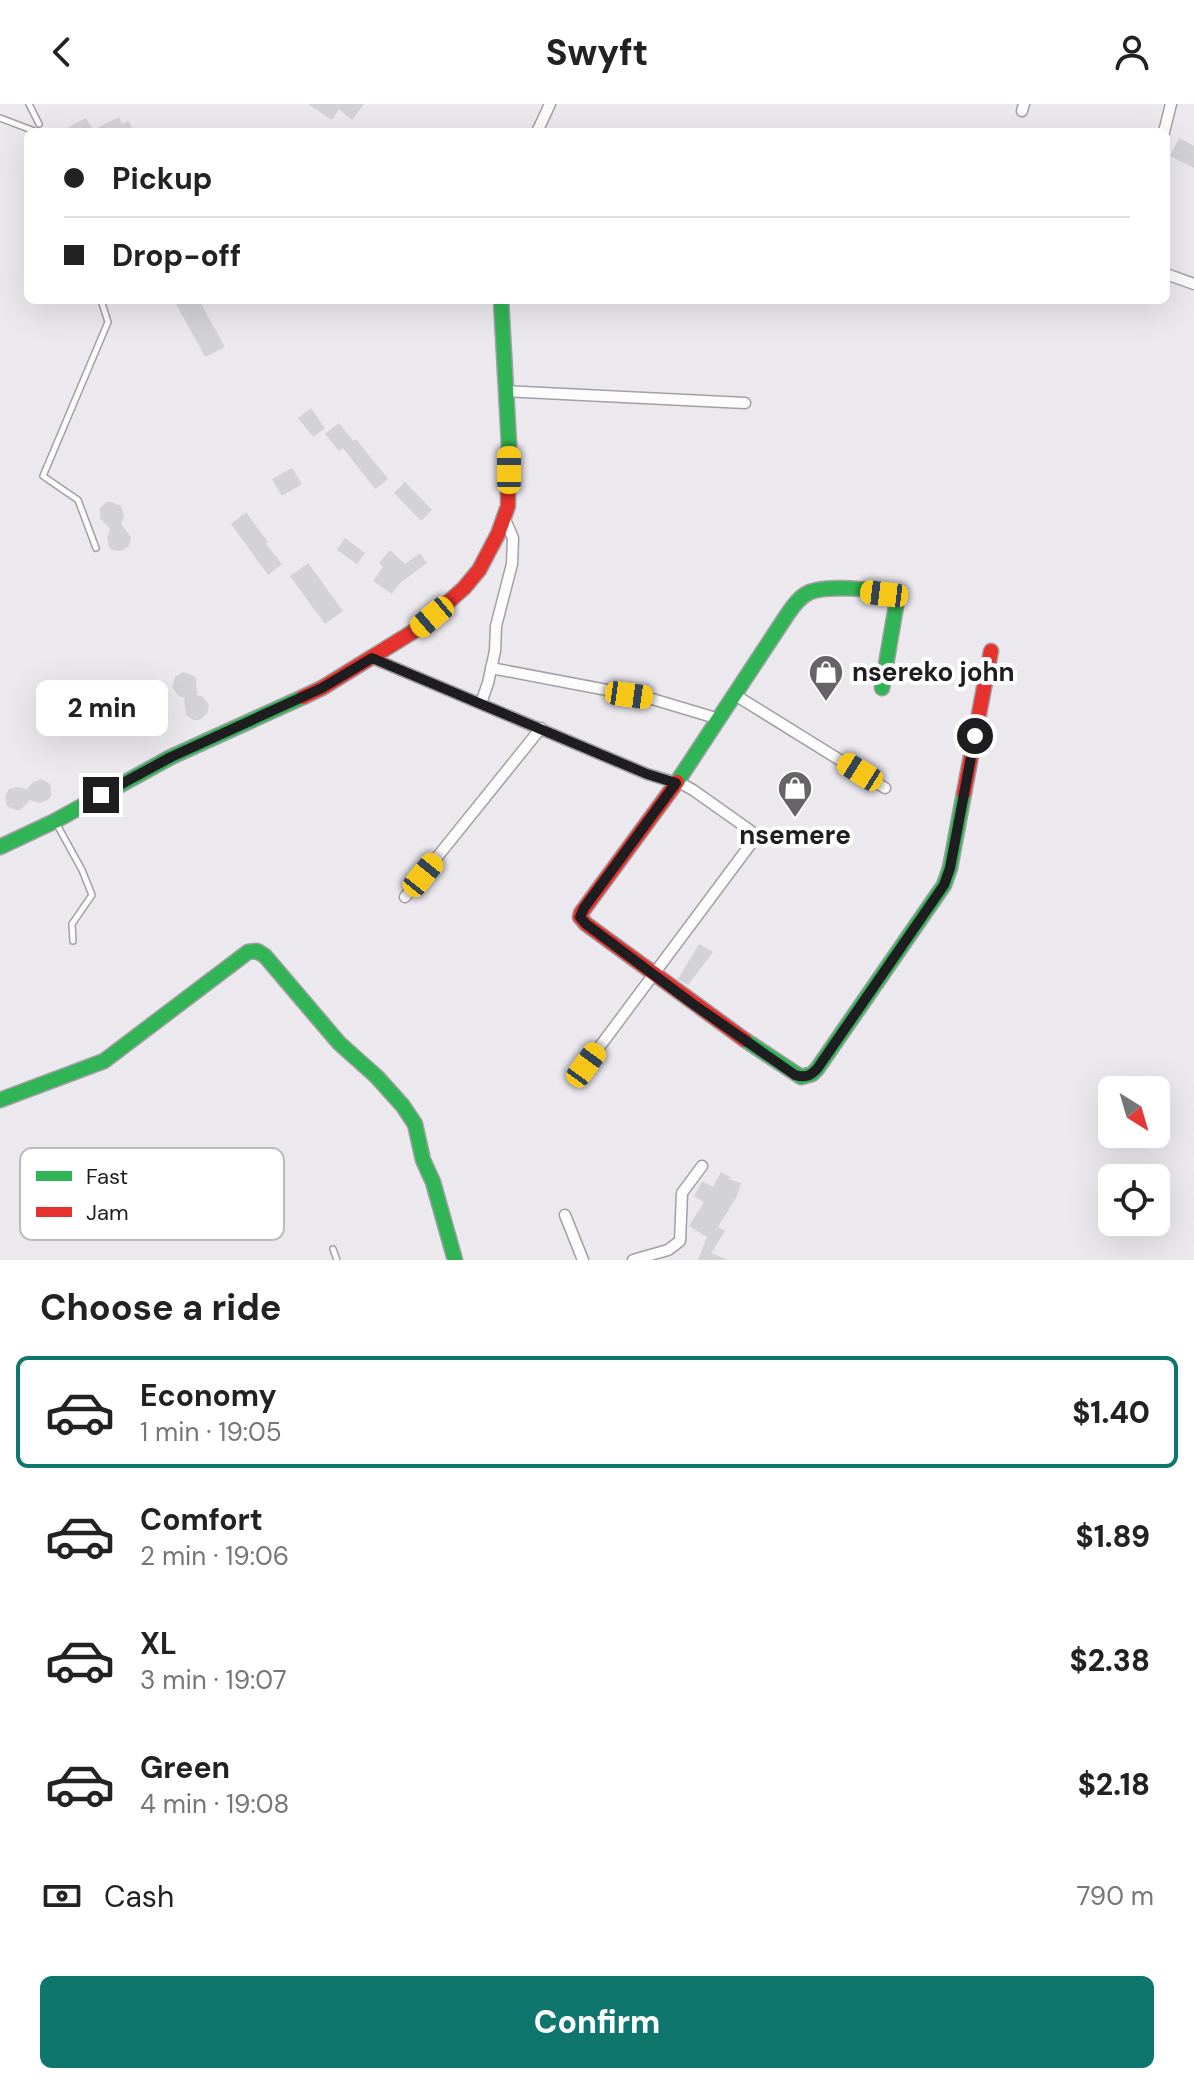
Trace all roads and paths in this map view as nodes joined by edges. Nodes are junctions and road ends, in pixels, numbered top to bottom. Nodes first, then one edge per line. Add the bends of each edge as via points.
1 (29, 104) edge
2 (550, 104) edge
3 (1171, 104) edge
4 (0, 118) edge
5 (39, 124) dead end
6 (30, 128) edge
7 (539, 128) edge
8 (1165, 128) edge
9 (1170, 275) edge
10 (1194, 284) edge
11 (102, 304) edge
12 (501, 304) edge
13 (505, 391) junction
14 (745, 403) dead end
15 (504, 517) junction
16 (96, 548) dead end
17 (991, 651) dead end
18 (372, 658) junction
19 (491, 668) junction
20 (882, 688) dead end
21 (735, 695) junction
22 (481, 703) junction
23 (719, 719) junction
24 (541, 728) junction
25 (676, 783) junction
26 (885, 788) dead end
27 (55, 821) junction
28 (0, 847) edge
29 (405, 897) dead end
30 (73, 941) dead end
31 (652, 974) junction
32 (586, 1065) dead end
33 (0, 1100) edge
34 (702, 1166) dead end
35 (565, 1215) dead end
36 (333, 1249) dead end
37 (337, 1260) edge
38 (455, 1260) edge
39 (583, 1260) edge
40 (633, 1260) edge

1 - 5 lane
2 - 7 street
3 - 8 street
4 - 6 lane
9 - 10 street
11 - 16 lane via 108,322 43,476 78,500
12 - 13 street
13 - 14 street
13 - 15 street via 509,496
15 - 18 street via 479,570 464,588 419,628
15 - 19 street via 514,550
17 - 31 street via 944,885 817,1069 807,1077 795,1075
18 - 22 street
18 - 27 street
19 - 22 street
19 - 23 street via 649,698
20 - 21 street via 895,601 884,594 831,588 806,593 797,602
21 - 23 street
21 - 26 street
22 - 24 street
23 - 25 street
24 - 25 street
24 - 29 street
25 - 31 street via 580,917
25 - 31 street via 754,836
27 - 28 street
27 - 30 lane via 92,895 72,924
31 - 32 street
33 - 38 street via 104,1061 248,952 257,951 415,1124
34 - 40 street via 682,1193 680,1241
35 - 39 street
36 - 37 lane

